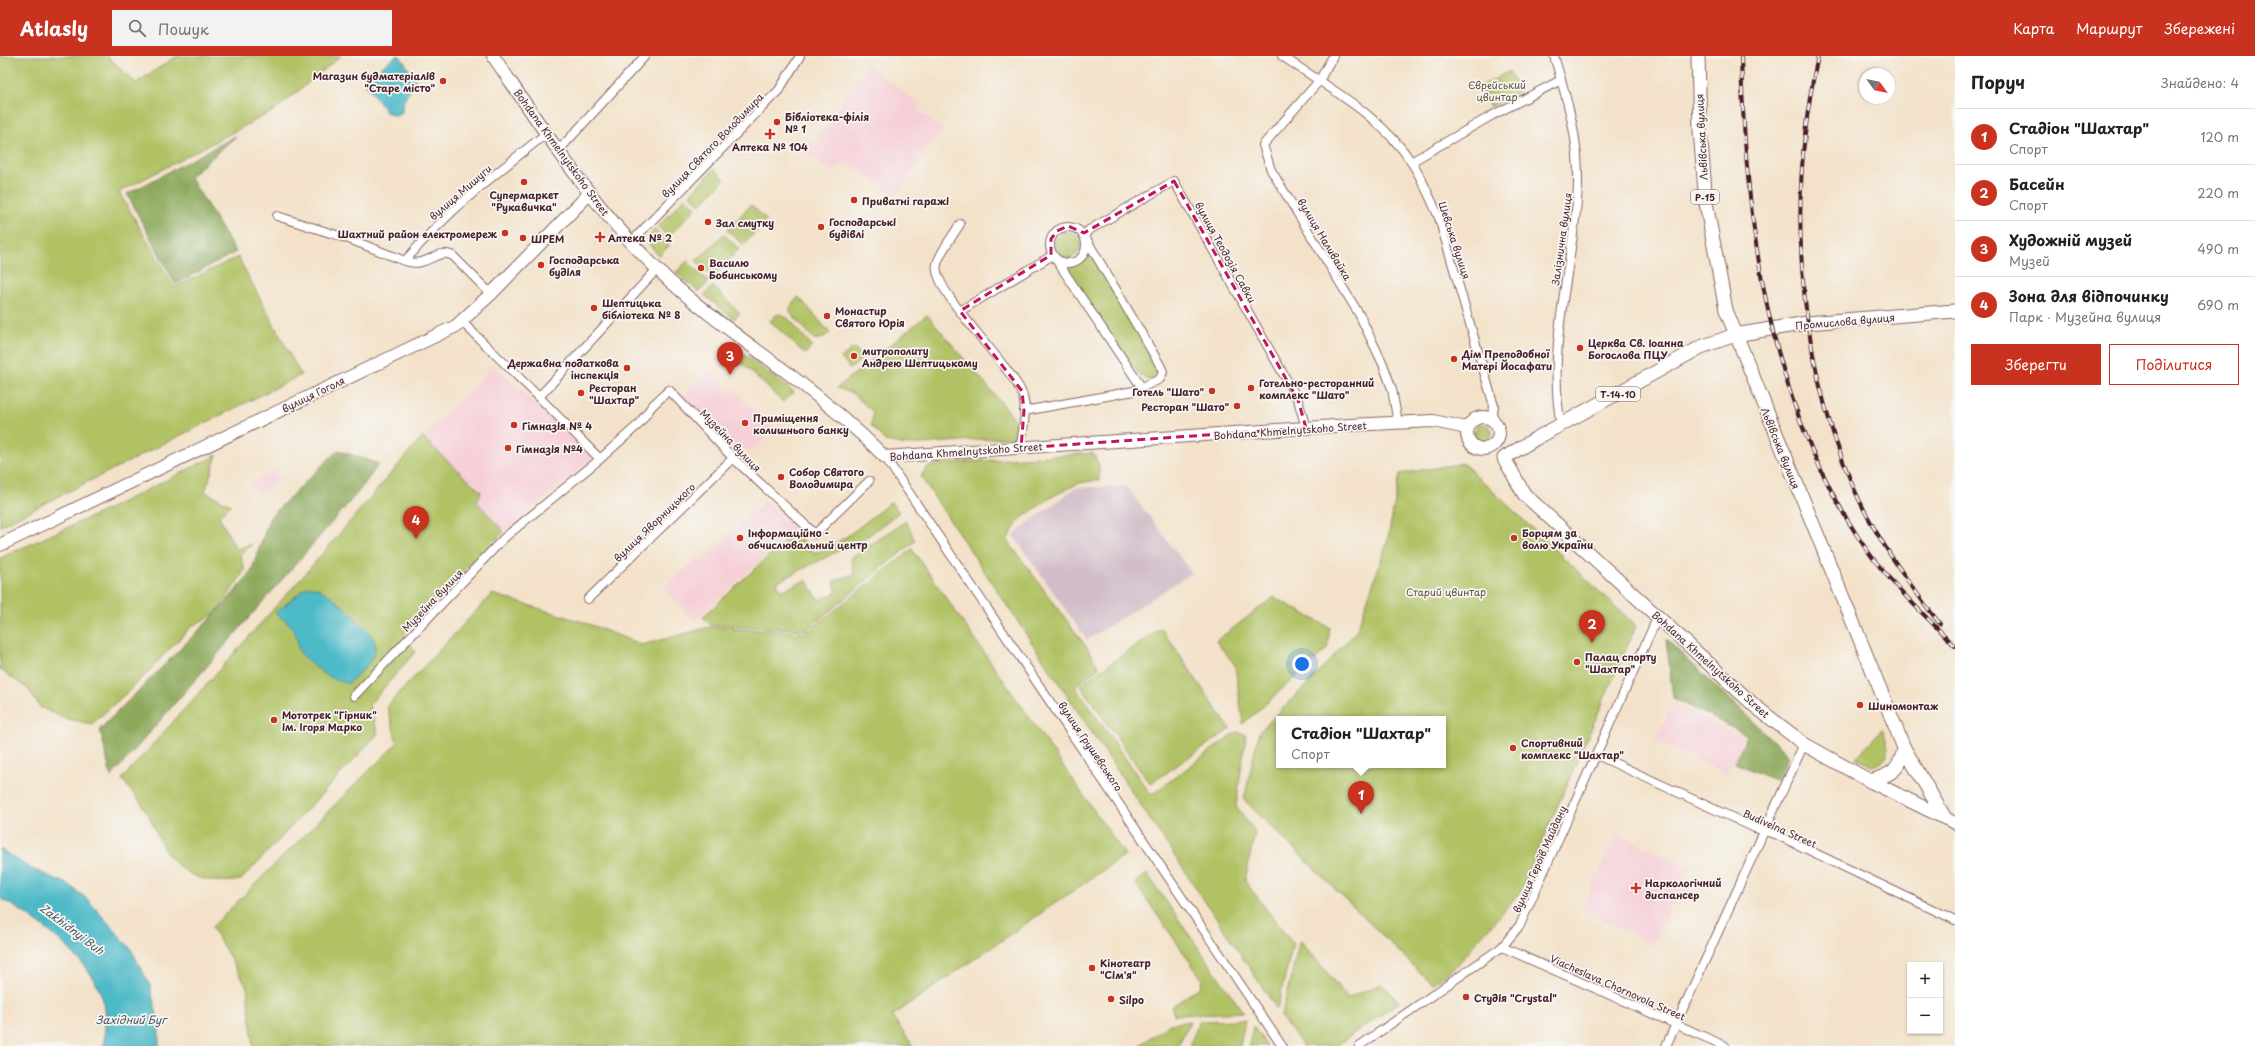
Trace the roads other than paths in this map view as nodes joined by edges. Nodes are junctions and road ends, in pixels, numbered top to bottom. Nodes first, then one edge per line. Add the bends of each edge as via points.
1 (493, 56) edge
2 (645, 56) edge
3 (800, 56) edge
4 (1282, 56) edge
5 (1333, 56) edge
6 (1554, 56) edge
7 (1698, 56) edge
8 (1561, 80) junction
9 (1319, 81) junction
10 (546, 133) junction
11 (559, 150) junction
12 (1411, 162) junction
13 (590, 193) junction
14 (277, 216) dead end
15 (960, 224) dead end
16 (1084, 235) junction
17 (631, 242) junction
18 (1053, 255) junction
19 (405, 261) junction
20 (657, 269) junction
21 (491, 294) junction
22 (960, 311) junction
23 (1955, 311) edge
24 (462, 322) junction
25 (1735, 335) junction
26 (1142, 388) junction
27 (539, 397) junction
28 (1024, 411) junction
29 (1492, 420) junction
30 (1398, 424) junction
31 (1561, 426) junction
32 (1306, 428) junction
33 (1467, 428) junction
34 (1492, 446) junction
35 (1021, 448) junction
36 (885, 456) junction
37 (733, 458) junction
38 (1504, 458) junction
39 (600, 459) junction
40 (869, 481) dead end
41 (0, 545) edge
42 (588, 599) dead end
43 (1658, 616) junction
44 (354, 696) dead end
45 (1804, 744) junction
46 (1904, 748) junction
47 (1597, 755) junction
48 (1870, 781) junction
49 (1950, 820) edge
50 (1765, 831) junction
51 (1955, 920) edge
52 (1502, 947) junction
53 (1676, 1025) junction
54 (1282, 1046) edge
55 (1359, 1046) edge
56 (1666, 1046) edge
57 (1725, 1046) edge

1 - 10 main road, Bohdana Khmelnytskoho Street
2 - 11 street
3 - 17 street, вулиця Святого Володимира via 779,90
4 - 9 street, Шевська вулиця
5 - 9 street
6 - 8 street, Залізнична вулиця
7 - 25 main road, Львівська вулиця / Р-15 via 1700,130 1706,203 1726,310
8 - 12 street
8 - 31 street, Залізнична вулиця via 1575,131 1578,165 1577,200 1555,368
9 - 12 street, Шевська вулиця via 1356,106 1384,130
9 - 30 street, вулиця Наливайка via 1263,145 1271,170 1363,321 1392,389
10 - 11 main road, Bohdana Khmelnytskoho Street
10 - 19 street, вулиця Мишуги via 454,208 430,231
11 - 13 main road, Bohdana Khmelnytskoho Street
12 - 29 street, Шевська вулиця via 1439,218 1494,406
13 - 17 main road, Bohdana Khmelnytskoho Street
13 - 21 main road, вулиця Гоголя
14 - 19 street via 349,239
15 - 22 street via 937,263 936,274
16 - 18 street via 1086,249 1078,260 1064,263
16 - 18 street via 1074,227 1068,226 1057,231 1051,239
16 - 26 street via 1163,372 1160,379
16 - 32 street, вулиця Теодозія Савки via 1174,181 1298,400
17 - 20 main road, Bohdana Khmelnytskoho Street
18 - 22 street
18 - 26 street
19 - 21 street via 415,265 446,252
20 - 27 street
20 - 36 main road, Bohdana Khmelnytskoho Street via 694,303 790,375
21 - 24 main road, вулиця Гоголя
22 - 28 street via 1022,391
23 - 25 main road, Промислова вулиця via 1807,323
24 - 27 street
24 - 41 main road, вулиця Гоголя
25 - 31 main road, Т-14-10 via 1701,347
25 - 46 main road, Львівська вулиця
26 - 28 street
27 - 39 street
28 - 35 street
29 - 33 main road via 1478,417
29 - 34 main road via 1499,433
30 - 32 main road, Bohdana Khmelnytskoho Street
30 - 33 main road, Bohdana Khmelnytskoho Street via 1433,421
31 - 38 main road, Т-14-10
32 - 35 main road, Bohdana Khmelnytskoho Street
33 - 34 main road via 1467,438 1473,446 1482,449
34 - 38 main road
35 - 36 main road, Bohdana Khmelnytskoho Street
36 - 54 street, вулиця Грушевського
37 - 39 street, Музейна вулиця via 669,390 638,424
37 - 40 street, Музейна вулиця via 815,534
37 - 42 street, вулиця Яворницького
38 - 43 main road, Bohdana Khmelnytskoho Street via 1524,494
39 - 44 street, Музейна вулиця via 504,538
43 - 45 main road, Bohdana Khmelnytskoho Street via 1756,707
43 - 47 street, вулиця Героїв Майдану
45 - 48 main road, Bohdana Khmelnytskoho Street
45 - 50 street
46 - 48 main road via 1902,761 1894,770 1886,776
46 - 49 main road, Львівська вулиця
47 - 50 street, Budivelna Street
47 - 52 street, вулиця Героїв Майдану via 1520,925
48 - 49 main road, Bohdana Khmelnytskoho Street
50 - 51 street, Budivelna Street
50 - 53 street
52 - 53 street, Viacheslava Chornovola Street
52 - 55 street, вулиця Героїв Майдану
53 - 56 street
53 - 57 street, Viacheslava Chornovola Street

